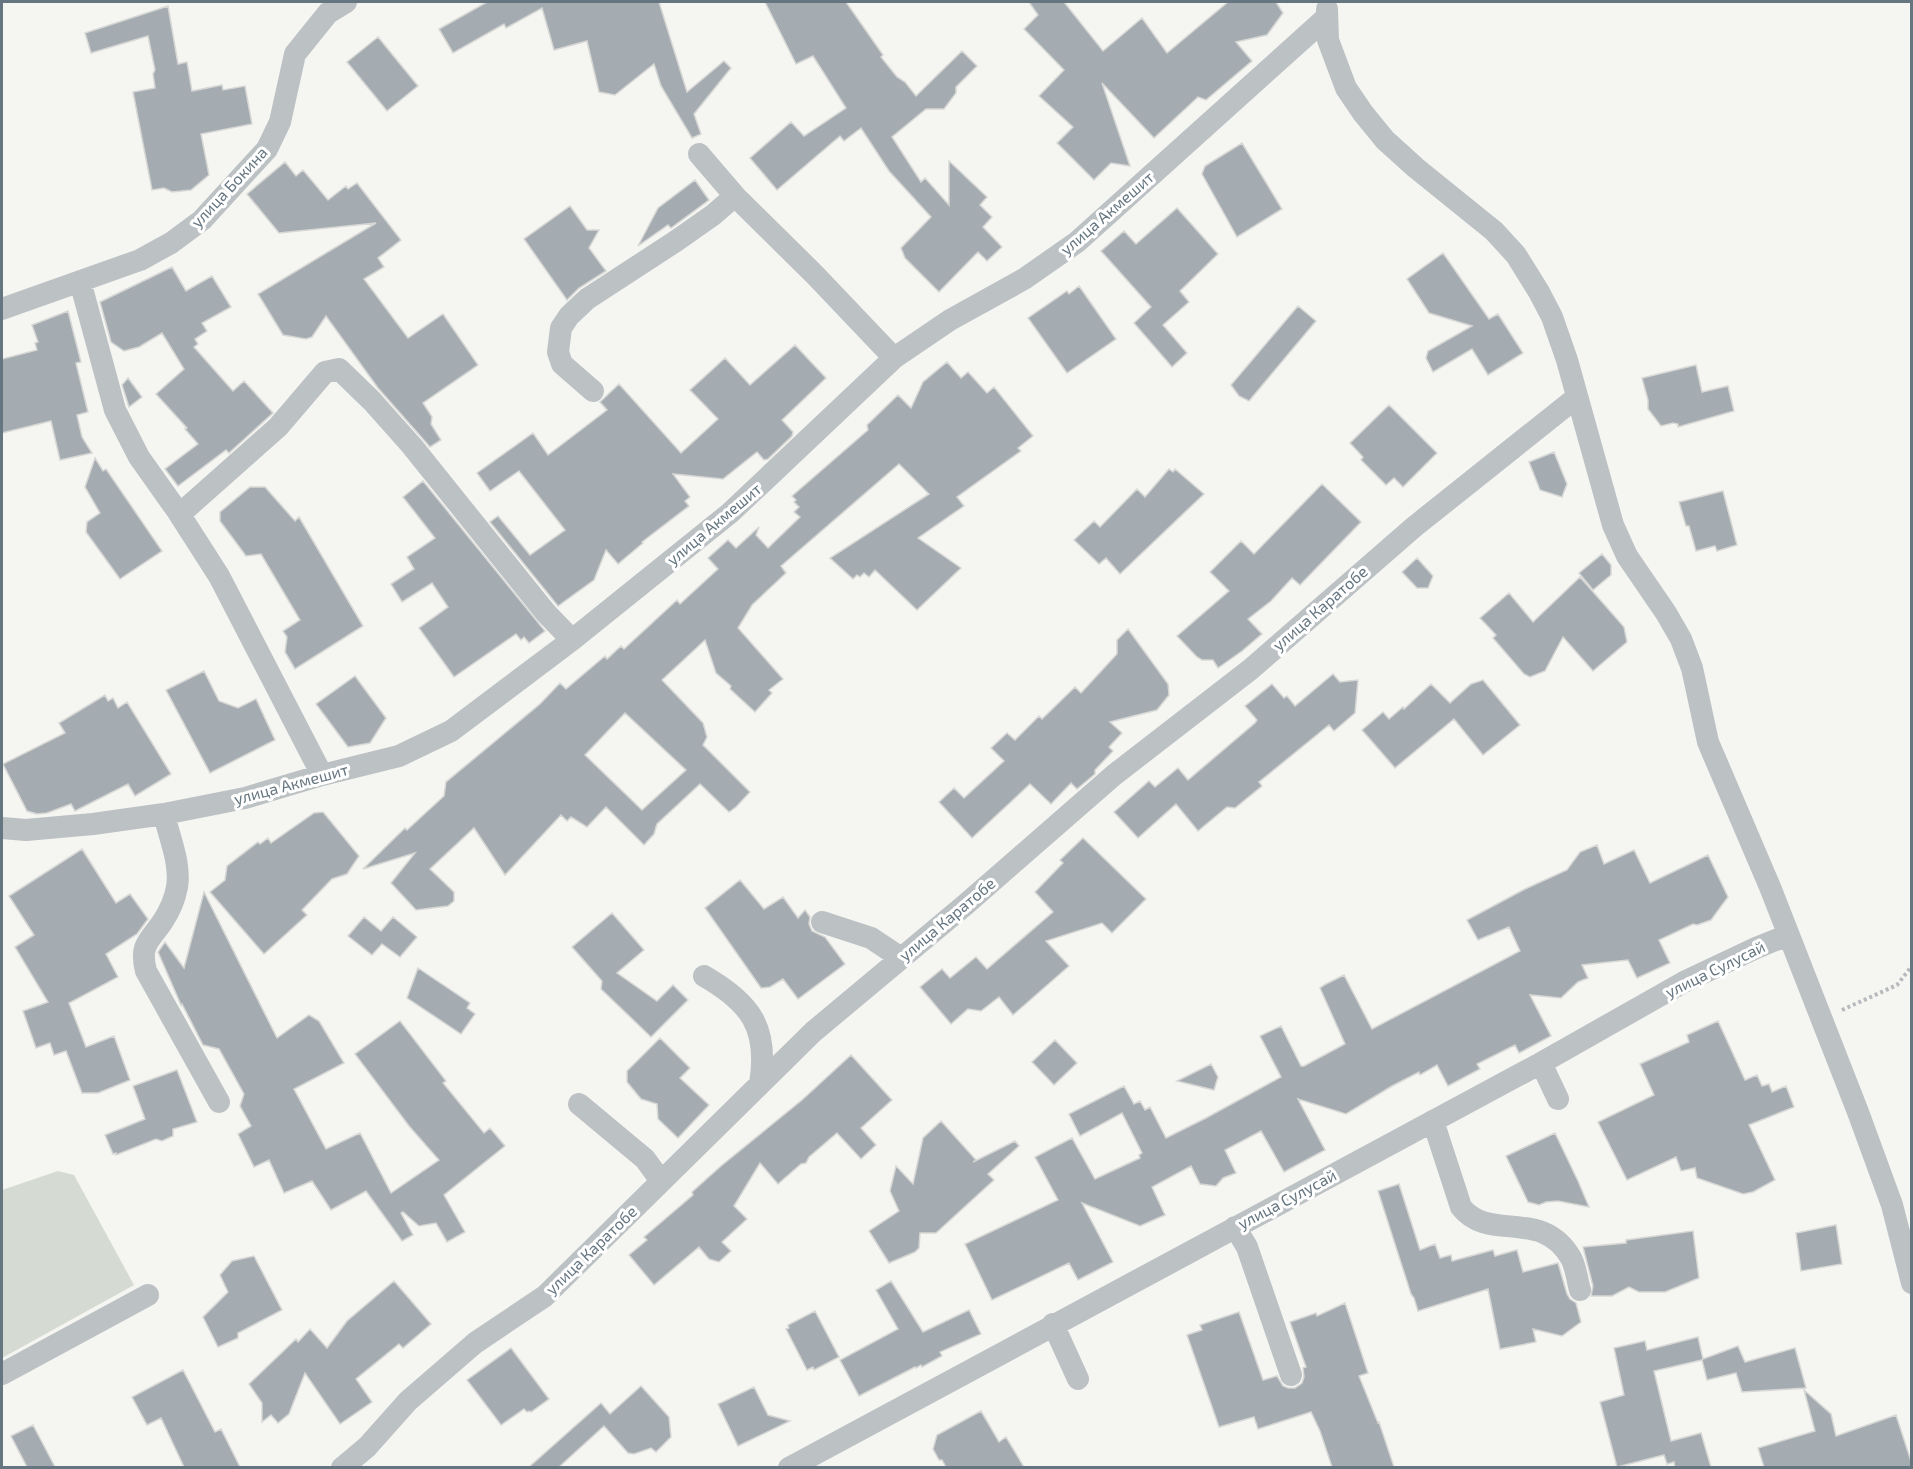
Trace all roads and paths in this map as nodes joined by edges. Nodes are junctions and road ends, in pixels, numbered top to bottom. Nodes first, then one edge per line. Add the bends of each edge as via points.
1 (346, 2) edge
2 (1327, 9) edge
3 (699, 154) dead end
4 (735, 196) junction
5 (80, 281) junction
6 (2, 309) edge
7 (894, 358) junction
8 (592, 391) dead end
9 (1577, 396) junction
10 (180, 514) junction
11 (572, 640) junction
12 (322, 775) junction
13 (164, 814) junction
14 (2, 828) edge
15 (822, 921) dead end
16 (1788, 935) junction
17 (901, 958) junction
18 (1911, 966) edge
19 (704, 976) dead end
20 (1822, 1020) junction
21 (1541, 1063) junction
22 (760, 1084) junction
23 (1558, 1099) dead end
24 (219, 1102) dead end
25 (579, 1104) dead end
26 (1433, 1121) junction
27 (661, 1181) junction
28 (1235, 1227) junction
29 (1911, 1283) edge
30 (1580, 1290) dead end
31 (148, 1295) dead end
32 (1053, 1324) junction
33 (2, 1374) edge
34 (1291, 1375) dead end
35 (1078, 1379) dead end
36 (819, 1460) edge
37 (342, 1467) edge
38 (789, 1467) edge

1 - 5 street, улица Бокина via 328,13 295,54 280,122 267,149 202,220 140,260
2 - 7 street, улица Акмешит via 1077,242
2 - 9 street via 1328,40 1346,88 1385,140 1494,231 1516,255 1552,317
3 - 4 street
4 - 7 street
4 - 8 street via 568,316 561,328 558,352 562,364
5 - 6 street, улица Бокина
5 - 10 street via 115,410 139,457
7 - 11 street, улица Акмешит via 730,513
9 - 16 street via 1613,525 1627,556 1682,639 1708,742
9 - 17 street, улица Каратобе via 1414,527 1251,669 1114,774
10 - 11 street via 278,427 325,372 339,369 412,446
10 - 12 street via 233,602
11 - 12 street, улица Акмешит via 451,731 399,756
12 - 13 street, улица Акмешит via 245,798
13 - 14 street, улица Акмешит via 26,830
13 - 24 street via 178,872 176,888 163,922 144,945 143,959
15 - 17 street via 872,938
16 - 20 street
16 - 21 street, улица Сулусай via 1684,982
17 - 22 street, улица Каратобе via 813,1032
18 - 20 path via 1897,984
19 - 22 street via 727,989 757,1024 762,1044
20 - 29 street via 1892,1205
21 - 23 street
21 - 26 street, улица Сулусай
22 - 27 street, улица Каратобе
25 - 27 street via 645,1159
26 - 28 street, улица Сулусай
26 - 30 street via 1461,1207 1468,1216 1482,1222 1526,1227 1554,1237 1572,1260
27 - 37 street, улица Каратобе via 545,1296 475,1343 408,1401 367,1447
28 - 32 street, улица Сулусай
28 - 34 street via 1247,1246
31 - 33 street
32 - 35 street
32 - 36 street, улица Сулусай
36 - 38 street, улица Сулусай

